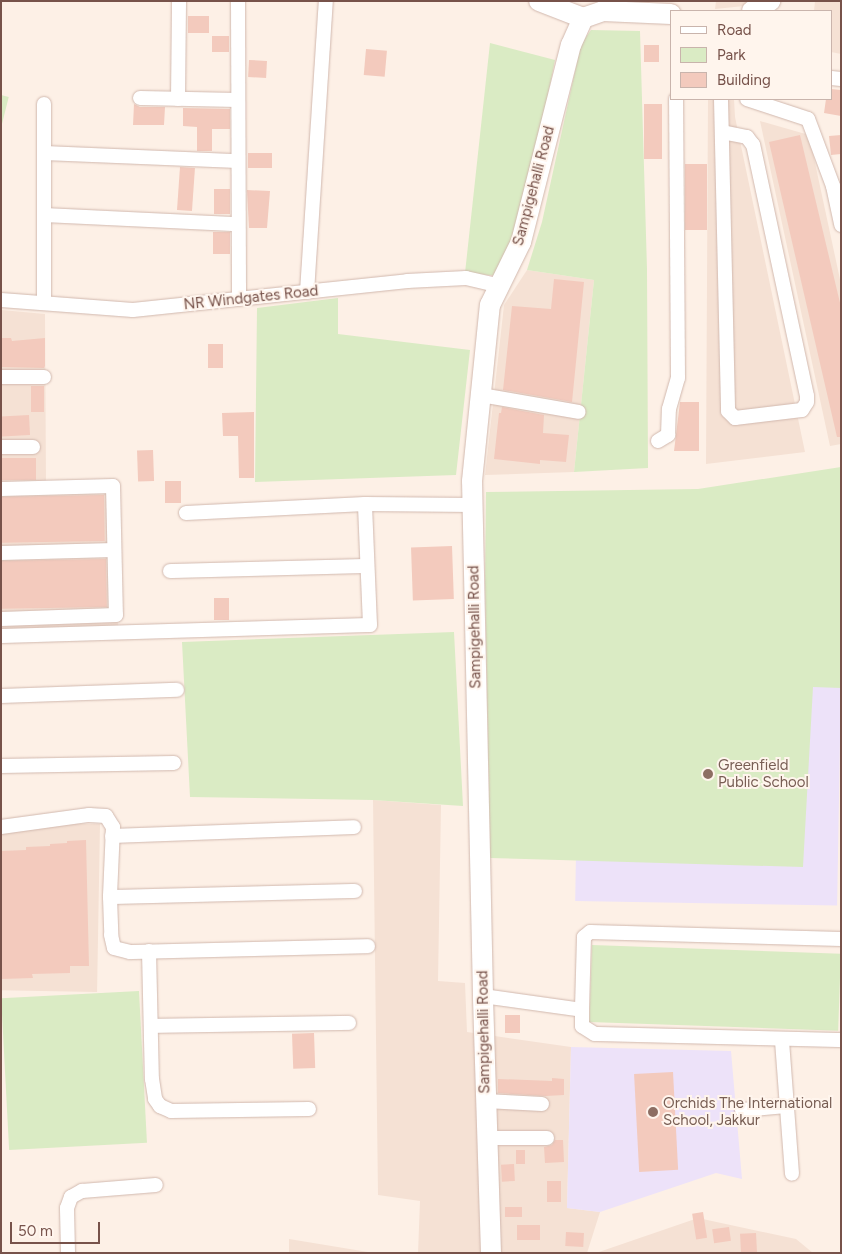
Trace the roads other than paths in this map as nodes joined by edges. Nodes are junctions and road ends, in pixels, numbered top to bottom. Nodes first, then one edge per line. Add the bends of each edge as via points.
1 (179, 1) edge
2 (238, 1) edge
3 (326, 1) edge
4 (539, 1) edge
5 (770, 1) edge
6 (754, 10) edge
7 (670, 14) edge
8 (583, 18) junction
9 (140, 98) dead end
10 (178, 99) junction
11 (238, 100) junction
12 (676, 100) edge
13 (721, 100) edge
14 (750, 100) edge
15 (44, 104) dead end
16 (722, 132) junction
17 (44, 153) junction
18 (238, 161) junction
19 (836, 178) edge
20 (44, 214) junction
21 (238, 224) junction
22 (841, 225) edge
23 (500, 286) junction
24 (307, 292) junction
25 (239, 299) junction
26 (1, 300) edge
27 (44, 304) junction
28 (1, 377) edge
29 (44, 377) dead end
30 (481, 395) junction
31 (579, 412) dead end
32 (658, 441) dead end
33 (1, 446) edge
34 (32, 447) dead end
35 (1, 489) edge
36 (365, 504) junction
37 (473, 505) junction
38 (186, 513) dead end
39 (114, 550) junction
40 (1, 553) edge
41 (368, 566) junction
42 (170, 571) dead end
43 (1, 619) edge
44 (1, 636) edge
45 (177, 690) dead end
46 (1, 696) edge
47 (174, 763) dead end
48 (1, 766) edge
49 (1, 827) edge
50 (354, 827) dead end
51 (112, 836) junction
52 (354, 890) dead end
53 (110, 897) junction
54 (841, 938) edge
55 (368, 946) dead end
56 (149, 951) junction
57 (483, 996) junction
58 (582, 1010) junction
59 (349, 1023) dead end
60 (152, 1026) junction
61 (841, 1040) edge
62 (782, 1041) junction
63 (486, 1101) junction
64 (542, 1104) dead end
65 (786, 1106) junction
66 (309, 1109) dead end
67 (742, 1110) dead end
68 (487, 1138) junction
69 (548, 1138) dead end
70 (792, 1174) dead end
71 (156, 1185) dead end
72 (68, 1253) edge
73 (491, 1253) edge

1 - 10 street
2 - 11 street
3 - 24 street
4 - 8 street
5 - 6 street
7 - 8 street via 603,11
8 - 23 street, Sampigehalli Road via 571,45 521,242
9 - 10 street
10 - 11 street
11 - 18 street
12 - 32 street via 678,378 669,409 668,435
13 - 16 street
14 - 19 street via 808,119
15 - 17 street
16 - 16 street via 728,411 735,418 802,410 807,396 753,145 746,137
17 - 18 street
17 - 20 street
18 - 21 street
19 - 22 street
20 - 21 street
20 - 27 street
21 - 25 street
23 - 24 street, NR Windgates Road via 466,278
23 - 30 street, Sampigehalli Road via 490,305
24 - 25 street, NR Windgates Road
25 - 27 street, NR Windgates Road via 133,310
26 - 27 street, NR Windgates Road
28 - 29 street
30 - 31 street
30 - 37 street, Sampigehalli Road via 472,481
33 - 34 street
35 - 39 street via 113,486
36 - 37 street
36 - 38 street
36 - 41 street
37 - 57 street, Sampigehalli Road
39 - 40 street
39 - 43 street via 116,615
41 - 42 street
41 - 44 street via 370,625
45 - 46 street
47 - 48 street
49 - 51 street via 90,815 106,816 113,827
50 - 51 street
51 - 53 street
52 - 53 street
53 - 56 street via 110,935 114,948 130,952
54 - 58 street via 590,932 584,937
55 - 56 street
56 - 60 street
57 - 58 street
57 - 63 street, Sampigehalli Road
58 - 62 street via 582,1026 595,1034
59 - 60 street
60 - 66 street via 152,1079 154,1098 160,1106 171,1110
61 - 62 street
62 - 65 street
63 - 64 street
63 - 68 street, Sampigehalli Road
65 - 67 street
65 - 70 street
68 - 69 street
68 - 73 street, Sampigehalli Road
71 - 72 street via 82,1191 71,1197 67,1208

